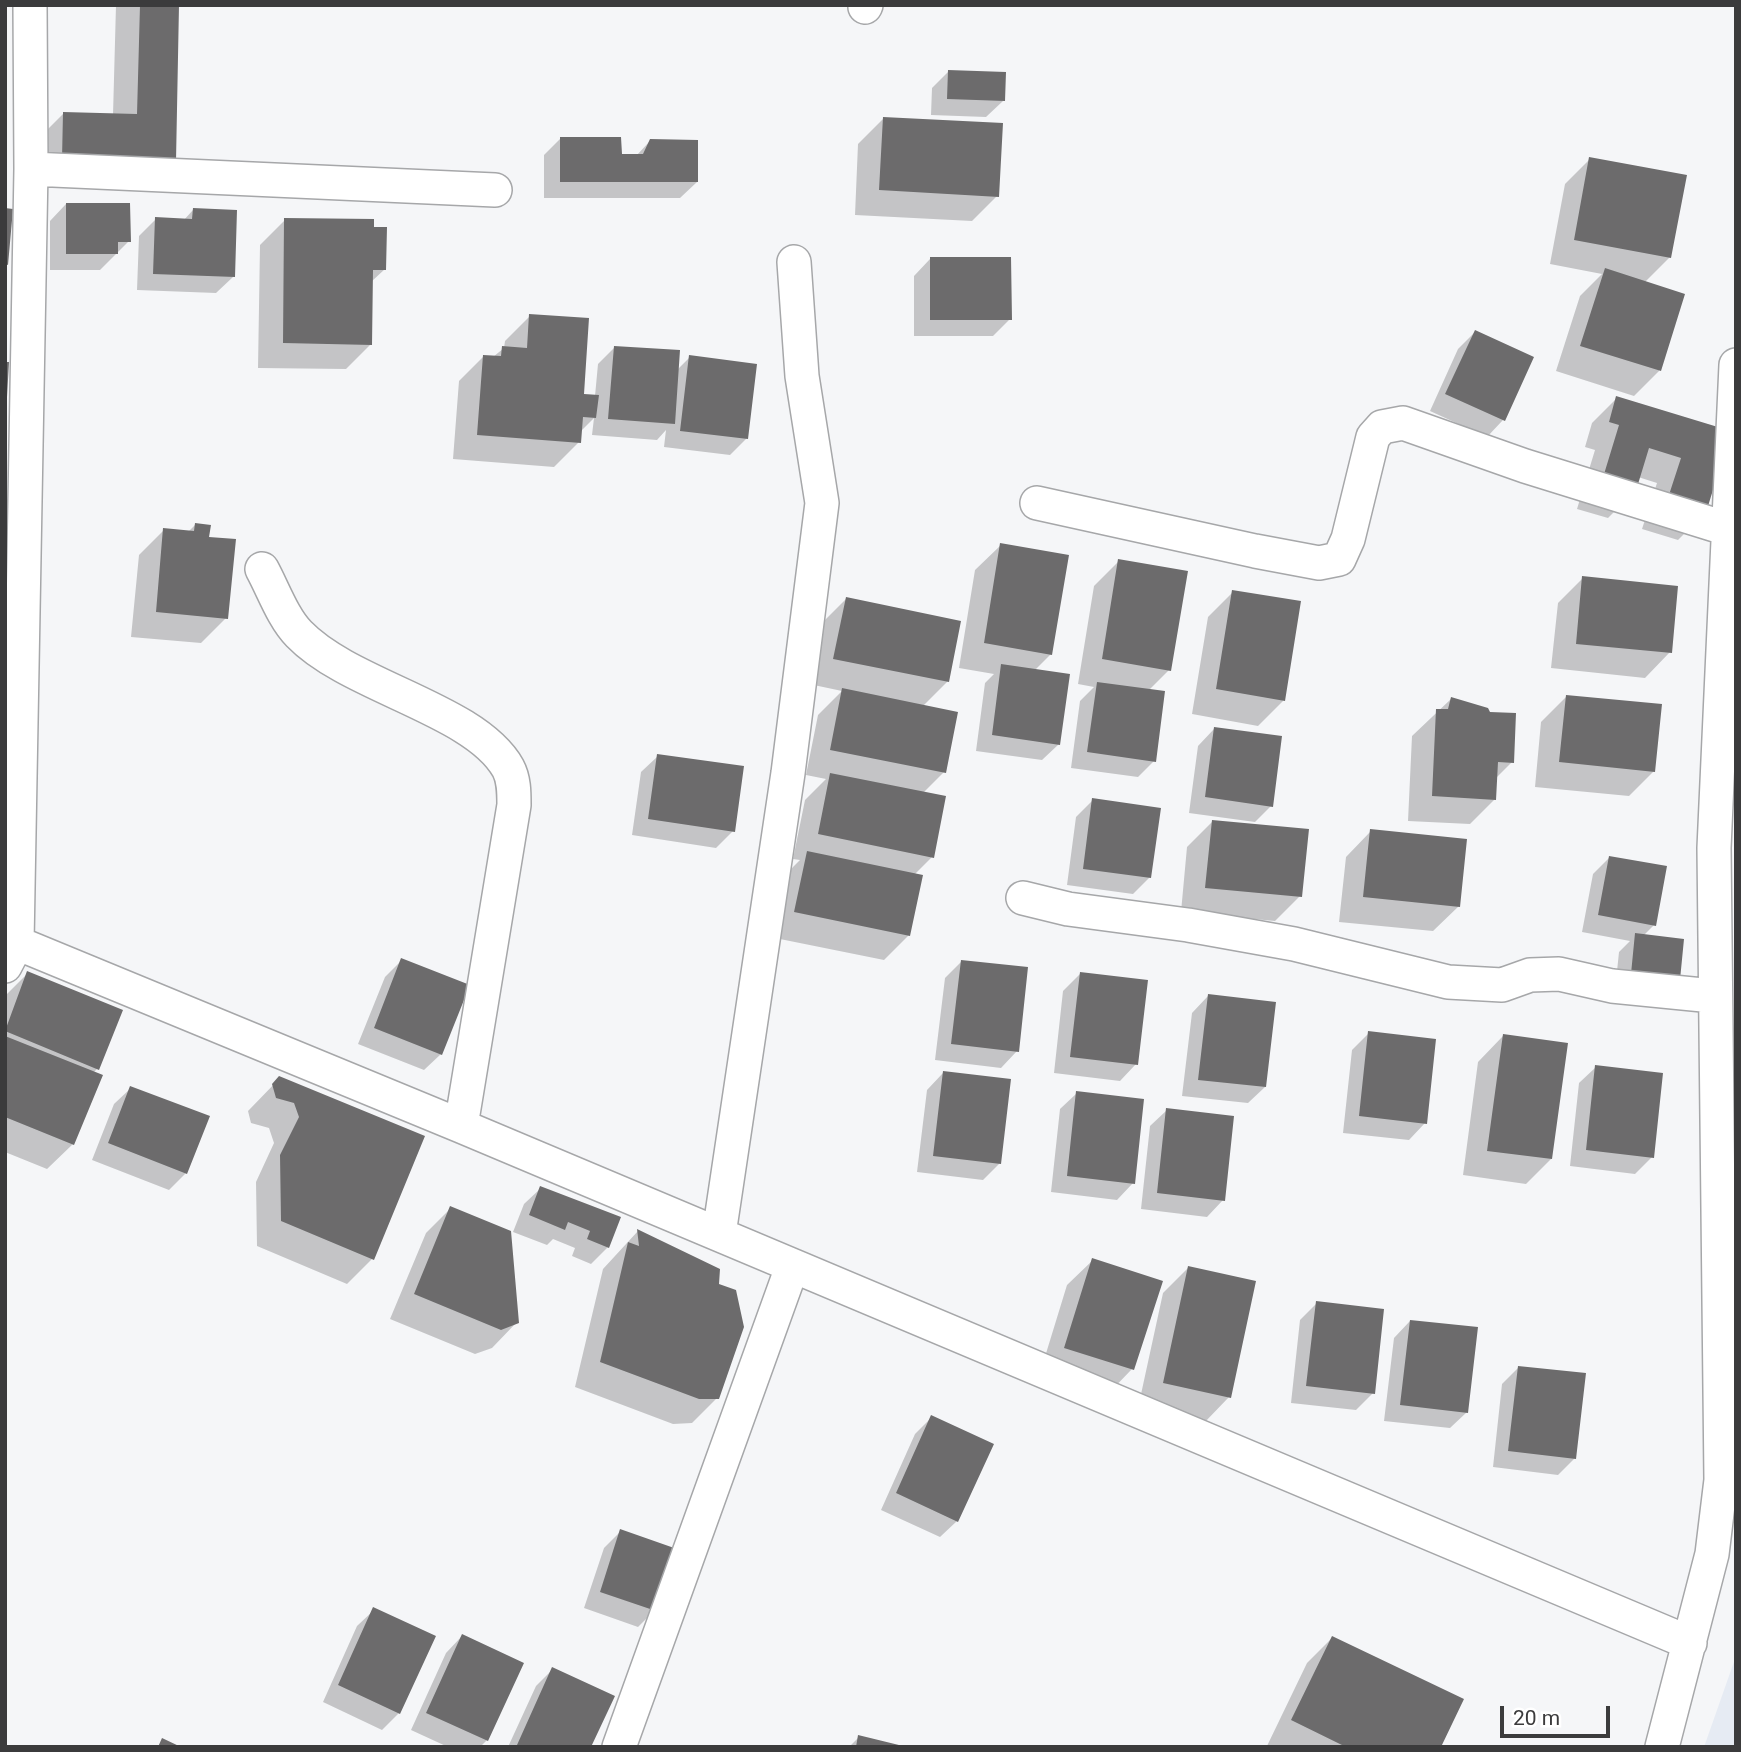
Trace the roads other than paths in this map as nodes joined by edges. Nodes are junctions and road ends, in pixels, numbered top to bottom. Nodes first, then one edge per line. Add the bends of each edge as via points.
1 (30, 5) edge
2 (31, 169) junction
3 (495, 190) dead end
4 (794, 262) dead end
5 (1736, 365) edge
6 (1037, 503) dead end
7 (1728, 529) junction
8 (262, 569) dead end
9 (1730, 617) edge
10 (1023, 898) dead end
11 (11, 954) edge
12 (1713, 996) junction
13 (1727, 1066) edge
14 (461, 1126) junction
15 (719, 1234) junction
16 (792, 1267) junction
17 (1690, 1643) junction
18 (619, 1747) edge
19 (1662, 1747) edge

1 - 2 street
2 - 3 street
2 - 11 street
4 - 15 street via 802,376 822,503 788,773
5 - 7 street
6 - 7 street via 1255,551 1331,562 1339,559 1348,539 1373,437 1382,426 1403,424
7 - 9 street
8 - 14 street via 298,633 338,665 463,727 490,746 508,768 514,804
9 - 12 street via 1714,848
10 - 12 street via 1280,942 1448,982 1502,985 1530,975 1559,974 1612,986
11 - 14 street
12 - 13 street
13 - 17 street via 1721,1480 1712,1554
14 - 15 street
15 - 16 street
16 - 17 street
16 - 18 street
17 - 19 street

